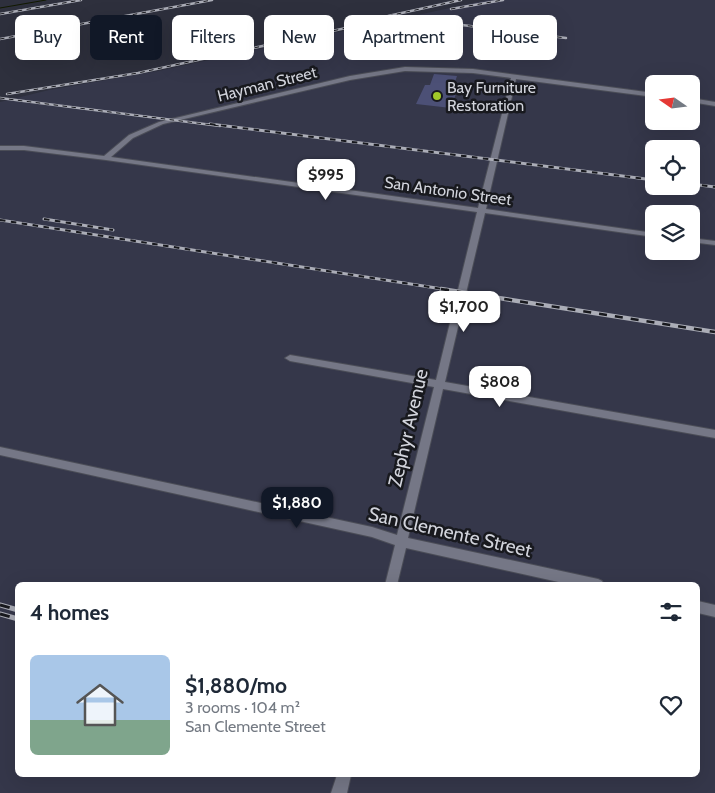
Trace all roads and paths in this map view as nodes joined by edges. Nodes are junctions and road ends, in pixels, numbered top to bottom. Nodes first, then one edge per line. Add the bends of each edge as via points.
1 (514, 76) junction
2 (645, 94) edge
3 (700, 102) edge
4 (715, 104) edge
5 (0, 148) edge
6 (106, 158) junction
7 (481, 211) junction
8 (645, 234) edge
9 (700, 241) edge
10 (715, 243) edge
11 (290, 358) dead end
12 (439, 384) junction
13 (715, 434) edge
14 (0, 451) edge
15 (401, 542) junction
16 (392, 582) edge
17 (584, 582) edge
18 (700, 607) edge
19 (715, 611) edge
20 (343, 777) edge
21 (339, 793) edge

1 - 2 street, Hayman Street
1 - 6 street, Hayman Street via 405,69 350,78 161,123 135,133
1 - 7 street, Zephyr Avenue
3 - 4 street
5 - 6 street, San Antonio Street
6 - 7 street, San Antonio Street
7 - 8 street, San Antonio Street
7 - 12 street, Zephyr Avenue
9 - 10 street
11 - 12 street
12 - 13 street
12 - 15 street, Zephyr Avenue
14 - 15 street, San Clemente Street via 372,532
15 - 16 street, Zephyr Avenue
15 - 17 street, San Clemente Street
18 - 19 street
20 - 21 street

